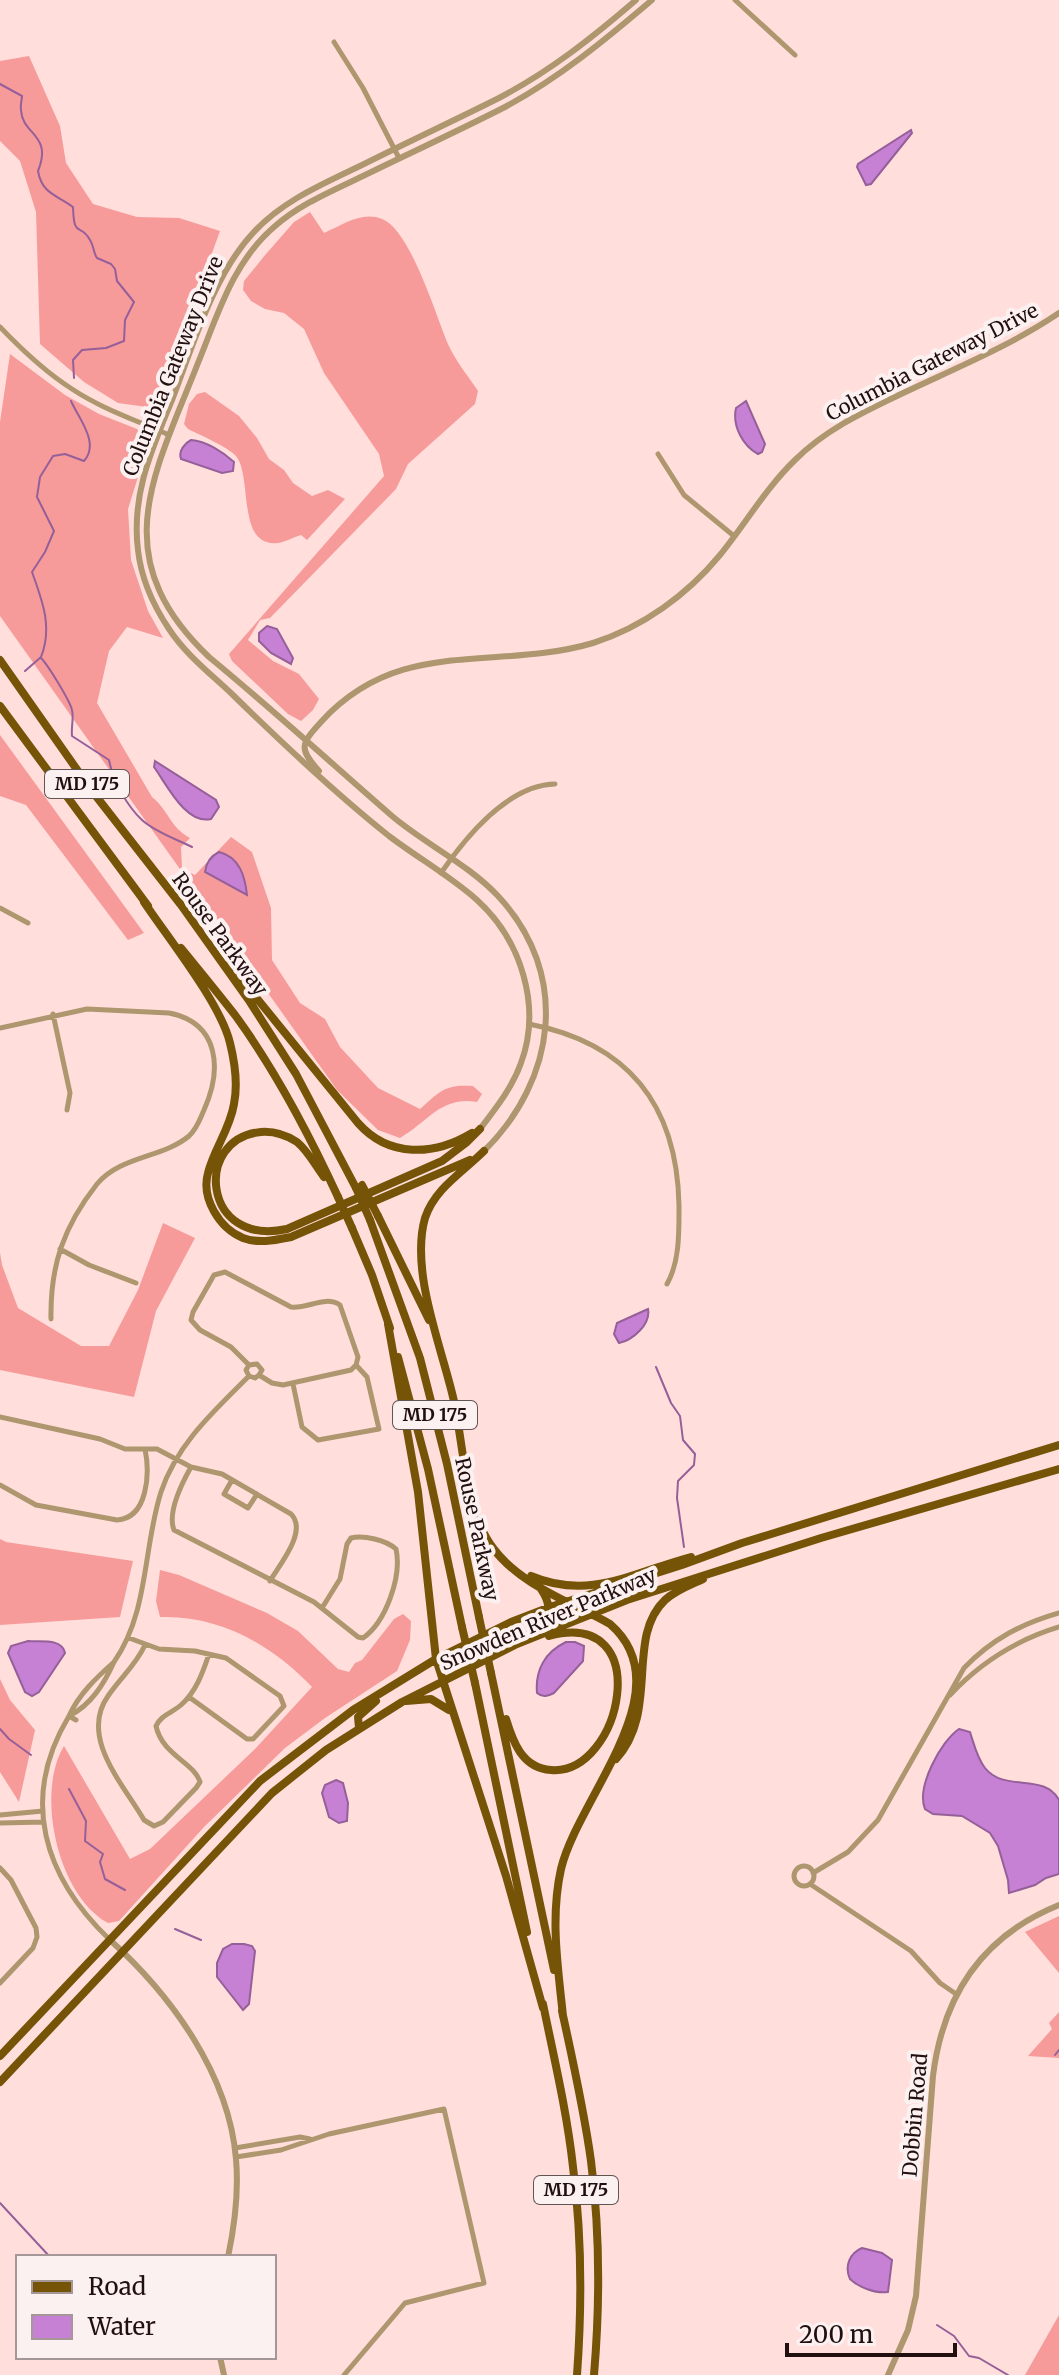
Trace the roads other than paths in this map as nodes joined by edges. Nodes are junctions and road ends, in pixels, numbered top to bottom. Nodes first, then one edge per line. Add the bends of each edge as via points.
1 (636, 0) edge
2 (652, 0) edge
3 (735, 0) edge
4 (334, 42) dead end
5 (795, 55) dead end
6 (394, 149) junction
7 (399, 158) junction
8 (1059, 313) edge
9 (0, 327) edge
10 (160, 430) junction
11 (169, 435) junction
12 (658, 454) dead end
13 (734, 536) junction
14 (0, 660) edge
15 (0, 708) edge
16 (306, 740) junction
17 (555, 784) dead end
18 (333, 787) junction
19 (451, 859) junction
20 (441, 873) junction
21 (144, 902) junction
22 (181, 905) junction
23 (0, 908) edge
24 (28, 923) dead end
25 (53, 1014) junction
26 (529, 1024) junction
27 (0, 1028) edge
28 (546, 1028) junction
29 (67, 1110) dead end
30 (480, 1129) junction
31 (484, 1151) junction
32 (338, 1197) junction
33 (374, 1218) junction
34 (60, 1249) junction
35 (136, 1283) dead end
36 (667, 1284) dead end
37 (51, 1319) dead end
38 (388, 1324) junction
39 (443, 1358) junction
40 (249, 1365) junction
41 (356, 1365) junction
42 (259, 1375) junction
43 (249, 1376) junction
44 (293, 1384) junction
45 (0, 1417) edge
46 (1059, 1445) edge
47 (145, 1449) junction
48 (176, 1458) junction
49 (191, 1467) junction
50 (1059, 1469) edge
51 (232, 1480) junction
52 (0, 1485) edge
53 (257, 1494) junction
54 (742, 1543) junction
55 (744, 1561) junction
56 (511, 1567) junction
57 (270, 1581) junction
58 (538, 1585) junction
59 (569, 1602) junction
60 (550, 1607) junction
61 (322, 1608) junction
62 (1059, 1613) edge
63 (591, 1614) junction
64 (1059, 1627) edge
65 (129, 1638) junction
66 (517, 1644) junction
67 (145, 1645) junction
68 (209, 1654) junction
69 (436, 1659) junction
70 (114, 1662) junction
71 (418, 1669) junction
72 (491, 1673) junction
73 (441, 1680) junction
74 (89, 1685) junction
75 (97, 1691) junction
76 (189, 1697) junction
77 (402, 1702) junction
78 (944, 1702) junction
79 (453, 1714) junction
80 (69, 1716) junction
81 (76, 1720) dead end
82 (359, 1728) junction
83 (607, 1768) junction
84 (43, 1811) junction
85 (0, 1815) edge
86 (44, 1822) junction
87 (0, 1823) edge
88 (0, 1868) edge
89 (813, 1873) junction
90 (810, 1884) junction
91 (1059, 1905) edge
92 (110, 1940) junction
93 (122, 1951) junction
94 (0, 1983) edge
95 (956, 1994) junction
96 (543, 2008) junction
97 (563, 2016) junction
98 (0, 2056) edge
99 (0, 2082) edge
100 (311, 2139) junction
101 (235, 2148) junction
102 (236, 2157) junction
103 (228, 2255) edge
104 (344, 2375) edge
105 (577, 2375) edge
106 (596, 2375) edge
107 (888, 2375) edge

1 - 6 street, Columbia Gateway Drive via 534,78
2 - 7 street, Columbia Gateway Drive via 559,75
3 - 5 street
4 - 6 street
6 - 7 street
6 - 10 street, Columbia Gateway Drive via 295,199 267,219 234,256
7 - 11 street, Columbia Gateway Drive via 299,208 250,251 227,292
8 - 13 street, Columbia Gateway Drive via 828,433 778,478
9 - 10 street via 70,388
10 - 11 street
10 - 18 street, Columbia Gateway Drive via 142,477 136,512 141,569 159,613 189,654
11 - 16 street, Columbia Gateway Drive via 152,479 147,513 148,548 159,589 197,646
12 - 13 street via 684,495
13 - 16 street, Columbia Gateway Drive via 699,579 631,627 571,648 434,662 390,673 354,692
14 - 22 main road, Rouse Parkway / MD 175
15 - 21 main road, Rouse Parkway / MD 175
16 - 18 street via 305,754
16 - 19 street, Columbia Gateway Drive
17 - 19 street via 537,786 498,809
18 - 20 street, Columbia Gateway Drive
19 - 20 street
19 - 28 street, Columbia Gateway Drive via 497,896 527,936 544,986
20 - 26 street, Columbia Gateway Drive via 505,932 523,976
21 - 31 main road via 216,1009 229,1040 234,1102 207,1177 214,1213 228,1228 255,1240 291,1237 465,1164
21 - 32 main road, Rouse Parkway / MD 175 via 258,1050
22 - 30 main road via 372,1137 404,1150 429,1150
22 - 33 main road, Rouse Parkway / MD 175, bridge via 273,1037
23 - 24 street
25 - 27 street
25 - 29 street via 71,1099
25 - 34 street via 100,1009 176,1015 198,1026 209,1040 215,1083 198,1125 180,1142 104,1177 76,1214
26 - 28 street
26 - 30 street, Columbia Gateway Drive via 517,1072
28 - 31 street, Columbia Gateway Drive via 528,1095
28 - 36 street via 609,1054 636,1079 661,1116 679,1195 677,1249
30 - 32 main road via 442,1161 275,1232 249,1229 233,1220 218,1199 216,1171 240,1139 275,1133 303,1149
31 - 39 main road via 437,1194 424,1224 424,1277
32 - 38 main road, Rouse Parkway / MD 175, bridge
33 - 39 main road via 415,1288
33 - 72 main road, Rouse Parkway / MD 175, bridge via 424,1370
34 - 35 street
34 - 37 street via 52,1279
38 - 69 main road via 418,1492
38 - 96 main road, Rouse Parkway / MD 175, bridge via 428,1469
39 - 56 main road via 478,1520 492,1547
40 - 41 street via 191,1320 211,1278 221,1272 291,1307 337,1303 357,1352
40 - 42 street via 259,1365
40 - 43 street
41 - 44 street
41 - 44 street via 367,1377 379,1429 327,1440 312,1436 302,1427
42 - 43 street
42 - 44 street via 272,1383
43 - 48 street
45 - 47 street via 127,1450
46 - 54 main road, Snowden River Parkway
47 - 48 street
47 - 52 street via 145,1489 126,1519 36,1505
48 - 49 street
48 - 65 street via 158,1504
49 - 51 street
49 - 57 street via 175,1506 174,1530
50 - 55 main road, Snowden River Parkway
51 - 53 street
51 - 53 street via 224,1494 248,1508
53 - 57 street via 298,1523
54 - 56 main road via 593,1587 556,1585
54 - 59 main road, Snowden River Parkway
55 - 63 main road, Snowden River Parkway
55 - 83 main road via 681,1590 658,1609 646,1637 638,1714 622,1753
56 - 58 main road
57 - 61 street
58 - 59 main road
58 - 60 main road
59 - 60 main road, Snowden River Parkway
59 - 63 main road
60 - 66 main road via 543,1622
60 - 69 main road, Snowden River Parkway
61 - 61 street via 358,1637 366,1636 389,1600 396,1549 360,1536 351,1538 340,1579
62 - 78 street via 992,1641 964,1668
63 - 66 main road, Snowden River Parkway
63 - 83 main road via 625,1640 637,1675 632,1712
64 - 78 street via 1000,1652
65 - 67 street
65 - 70 street
66 - 72 main road via 575,1631 595,1638 612,1655 618,1681 614,1706 587,1759 561,1771 545,1770 525,1759 511,1736
66 - 73 main road, Snowden River Parkway
67 - 68 street
67 - 76 street via 102,1707 97,1731 101,1748 149,1825 163,1822 200,1782 168,1750 156,1729 159,1719
68 - 76 street
68 - 76 street via 245,1670 280,1696 284,1706 247,1739
69 - 71 main road, Snowden River Parkway
69 - 73 main road
70 - 74 street
70 - 75 street
71 - 82 main road via 363,1711
71 - 92 main road, Snowden River Parkway via 316,1736 260,1781
72 - 97 main road, Rouse Parkway / MD 175
73 - 77 main road, Snowden River Parkway
73 - 79 main road
74 - 75 street
74 - 80 street
75 - 80 street via 83,1709
77 - 79 main road via 431,1699
77 - 82 main road, Snowden River Parkway
78 - 89 street via 870,1831
79 - 96 main road
80 - 81 street
80 - 84 street via 50,1757
82 - 93 main road, Snowden River Parkway via 272,1793
83 - 97 main road via 574,1832 558,1884 555,1926
84 - 85 street
84 - 86 street
86 - 87 street
86 - 92 street via 68,1892
88 - 94 street via 37,1932 33,1948
89 - 90 street
89 - 90 street via 801,1867 793,1876 800,1886
90 - 95 street via 911,1951
91 - 95 street, Dobbin Road via 1000,1939
92 - 93 street
92 - 98 main road, Snowden River Parkway
93 - 99 main road, Snowden River Parkway
93 - 101 street via 170,2004 198,2047 223,2101
95 - 107 street, Dobbin Road via 935,2057 916,2296
96 - 105 main road, Rouse Parkway / MD 175 via 577,2197
97 - 106 main road, Rouse Parkway / MD 175 via 591,2161 598,2277
100 - 101 street
100 - 102 street
100 - 104 street via 444,2109 484,2283 405,2303
101 - 102 street
102 - 103 street via 237,2207

